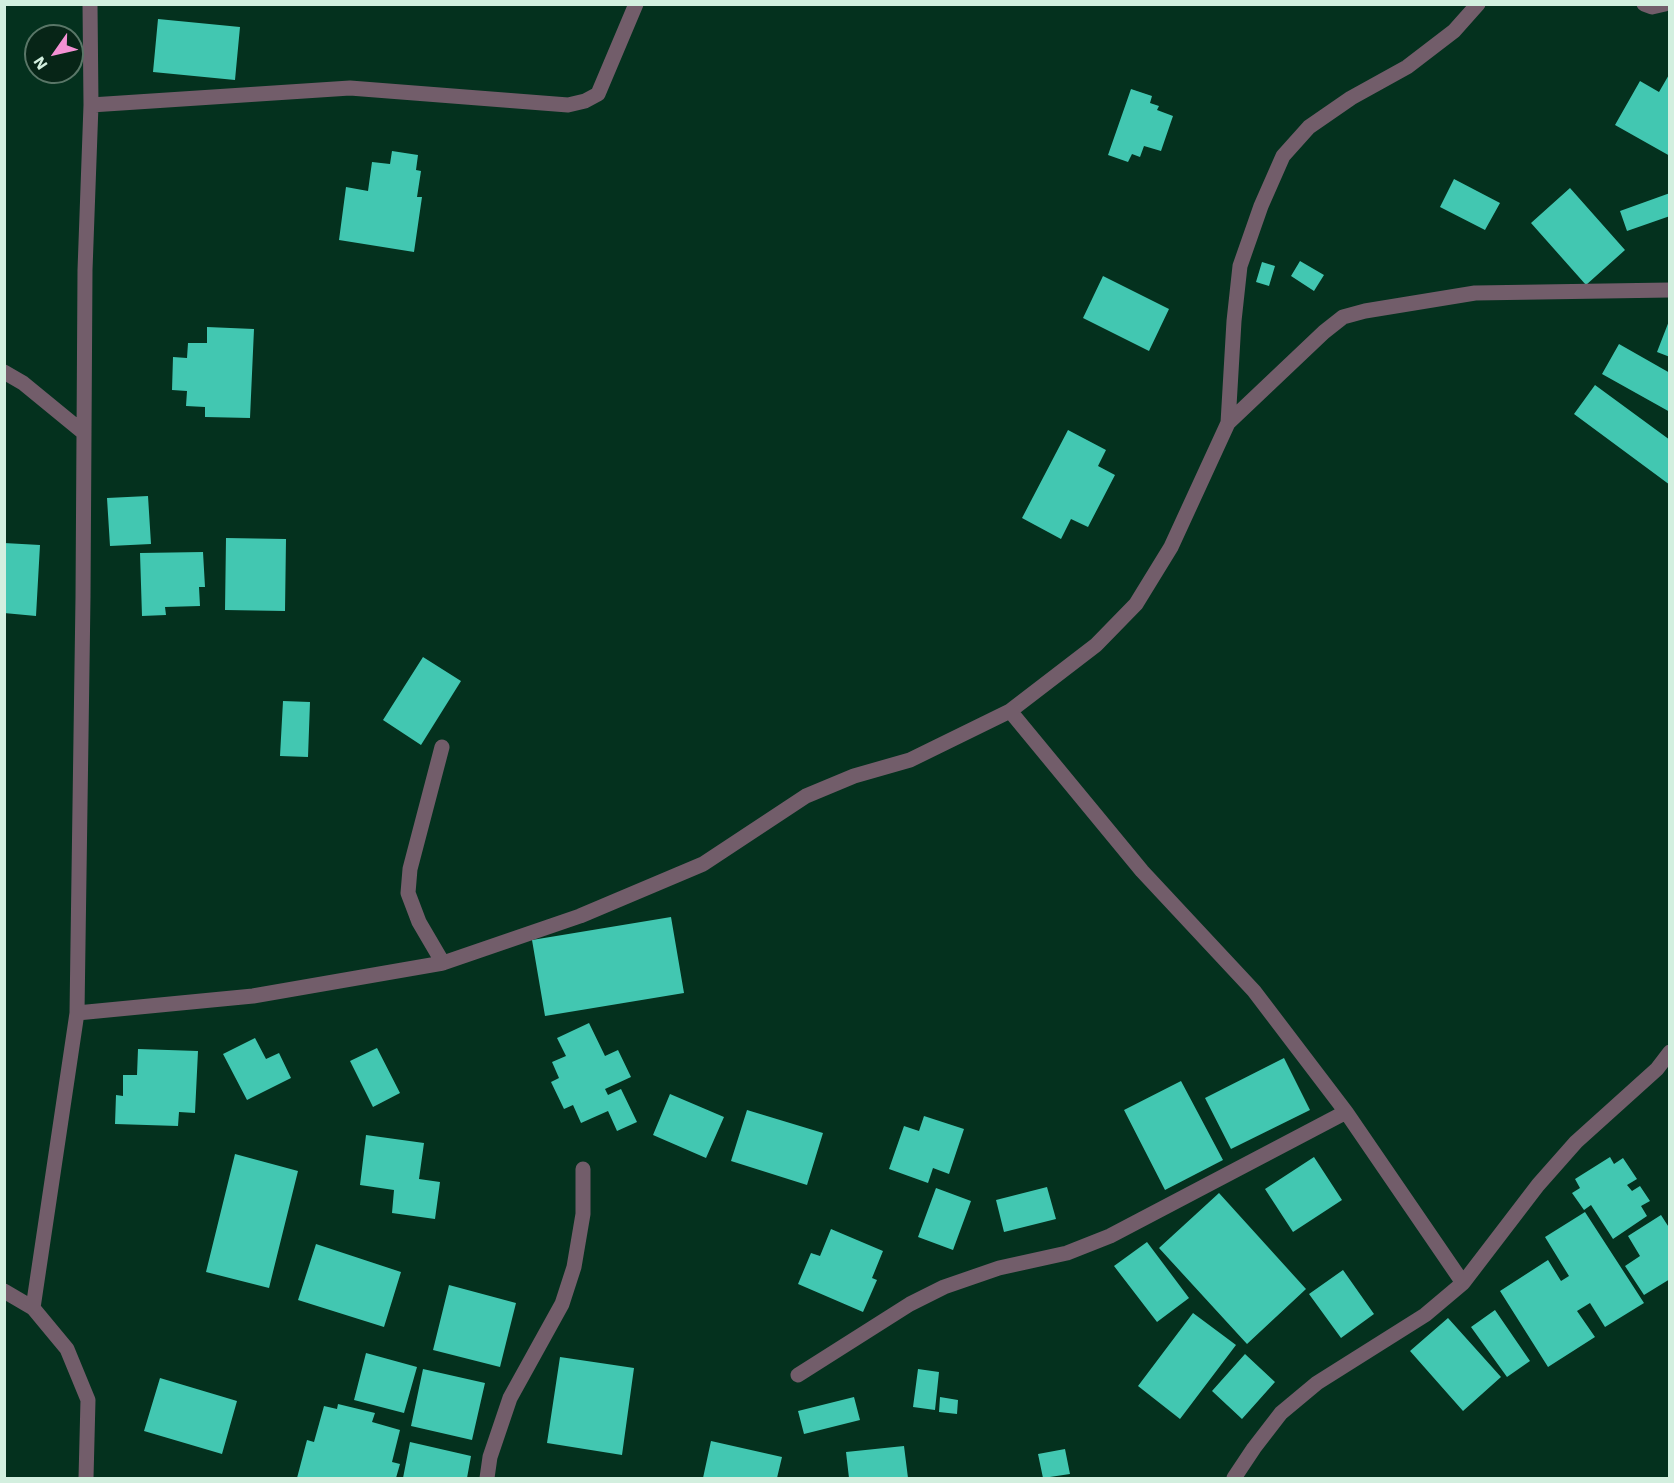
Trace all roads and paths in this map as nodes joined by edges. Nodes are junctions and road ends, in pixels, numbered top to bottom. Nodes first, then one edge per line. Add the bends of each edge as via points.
1 (90, 4) edge
2 (636, 4) edge
3 (1478, 4) edge
4 (1644, 4) edge
5 (1665, 4) edge
6 (91, 105) junction
7 (1670, 290) edge
8 (4, 372) edge
9 (1228, 423) junction
10 (84, 433) junction
11 (1010, 711) junction
12 (442, 747) dead end
13 (443, 963) junction
14 (77, 1013) junction
15 (1670, 1052) edge
16 (1346, 1112) junction
17 (583, 1169) dead end
18 (1463, 1282) junction
19 (4, 1291) edge
20 (33, 1308) junction
21 (798, 1375) dead end
22 (86, 1479) edge
23 (487, 1479) edge
24 (1234, 1479) edge

1 - 6 street
2 - 6 street via 598,94 568,105 350,88
3 - 9 street via 1454,31 1407,67 1309,127 1282,156 1240,266
4 - 5 street
6 - 10 street
7 - 9 street via 1475,293 1343,317
8 - 10 street
9 - 11 street via 1171,548 1136,604 1096,645
10 - 14 street
11 - 13 street via 910,760 854,776 806,796 703,864 580,916
11 - 16 street via 1142,871 1254,991
12 - 13 street via 410,869 408,893 418,922
13 - 14 street via 253,996
14 - 20 street
15 - 18 street via 1576,1142
16 - 18 street
16 - 21 street via 1110,1236 1067,1253 999,1268 944,1287
17 - 23 street via 583,1214 574,1267 562,1304 510,1398 490,1457
18 - 24 street via 1425,1315 1317,1383 1281,1413
19 - 20 street
20 - 22 street via 67,1349 88,1400

